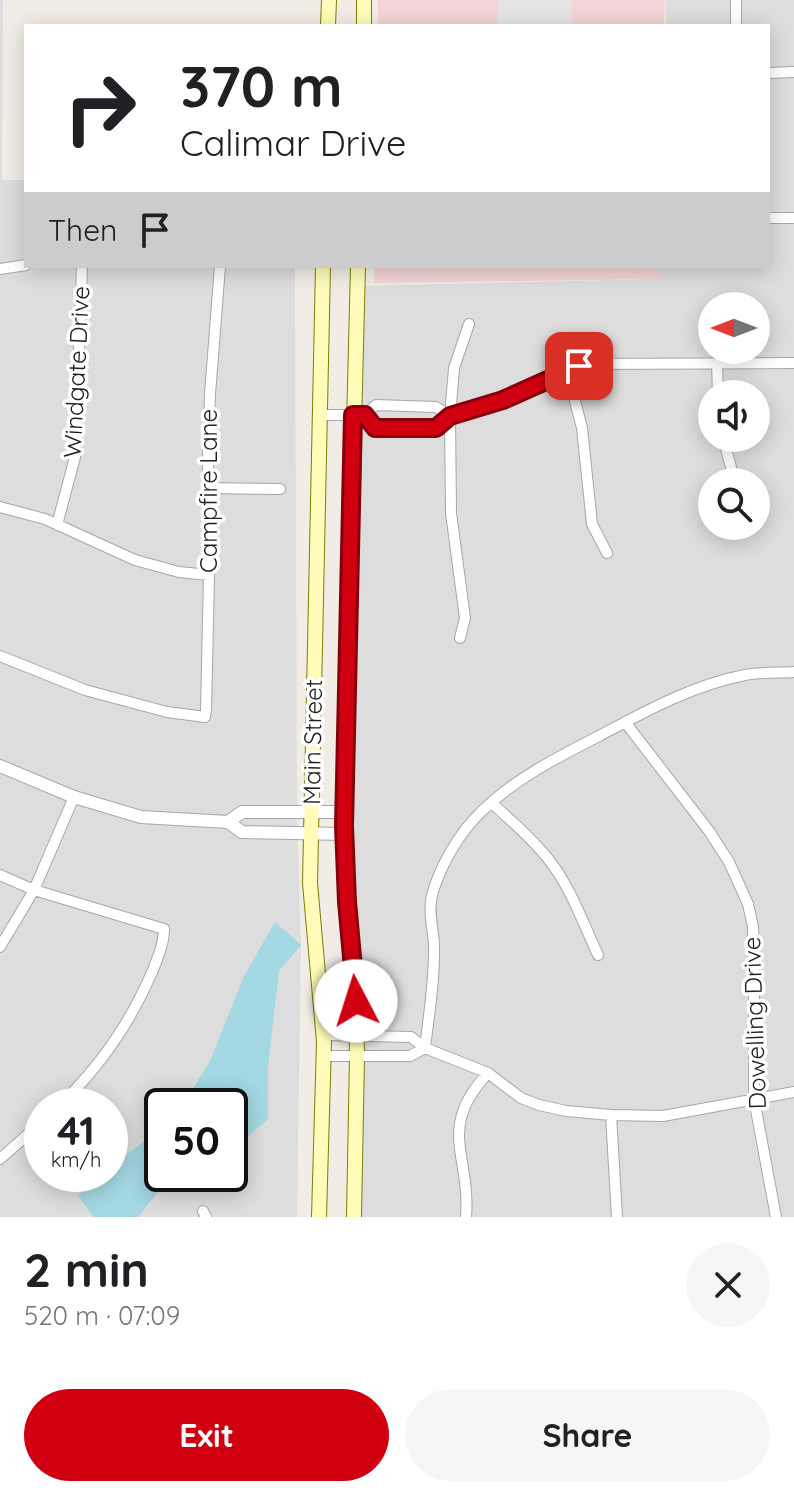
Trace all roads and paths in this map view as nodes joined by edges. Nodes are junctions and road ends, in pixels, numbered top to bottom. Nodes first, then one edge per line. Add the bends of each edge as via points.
1 (329, 0) edge
2 (364, 0) edge
3 (736, 0) edge
4 (328, 24) edge
5 (364, 24) edge
6 (736, 24) edge
7 (794, 72) edge
8 (770, 73) edge
9 (770, 218) edge
10 (794, 218) edge
11 (24, 265) edge
12 (82, 268) edge
13 (220, 268) edge
14 (323, 268) edge
15 (358, 268) edge
16 (0, 269) edge
17 (469, 324) dead end
18 (698, 363) edge
19 (770, 363) edge
20 (794, 363) edge
21 (567, 370) junction
22 (319, 415) junction
23 (359, 415) junction
24 (450, 416) junction
25 (208, 488) junction
26 (280, 489) dead end
27 (0, 507) edge
28 (57, 525) junction
29 (607, 553) dead end
30 (209, 575) junction
31 (460, 638) dead end
32 (0, 656) edge
33 (794, 672) edge
34 (625, 722) junction
35 (0, 766) edge
36 (74, 797) junction
37 (492, 803) junction
38 (344, 812) junction
39 (312, 813) junction
40 (228, 822) junction
41 (311, 834) junction
42 (345, 834) junction
43 (0, 875) edge
44 (34, 890) junction
45 (0, 947) edge
46 (598, 955) dead end
47 (323, 1035) junction
48 (357, 1035) junction
49 (425, 1048) junction
50 (323, 1056) junction
51 (357, 1056) junction
52 (488, 1073) junction
53 (78, 1088) edge
54 (794, 1092) edge
55 (754, 1099) junction
56 (611, 1115) junction
57 (24, 1138) edge
58 (0, 1159) edge
59 (319, 1217) edge
60 (354, 1217) edge
61 (466, 1217) edge
62 (617, 1217) edge
63 (776, 1217) edge

1 - 4 main road
2 - 5 main road
3 - 6 street
7 - 8 street
9 - 10 street
11 - 16 street
12 - 28 street, Windgate Drive via 75,457
13 - 25 street, Campfire Lane
14 - 22 main road, Main Street
15 - 23 main road, Main Street
17 - 24 street via 454,368
18 - 21 street via 600,363
19 - 20 street
21 - 24 street via 503,400
21 - 29 street via 582,428 592,524
22 - 23 street
22 - 39 main road, Main Street
23 - 24 street via 376,405 436,407
23 - 24 street via 375,428 436,428
23 - 38 main road, Main Street
24 - 31 street via 451,513 465,618
25 - 26 street
25 - 30 street, Campfire Lane
27 - 28 street
28 - 30 street via 135,560
30 - 32 street, Campfire Lane via 205,717 85,690
33 - 34 street via 717,682
34 - 37 street via 521,780
34 - 55 street, Dowelling Drive via 709,831 748,904 754,942
35 - 36 street
36 - 40 street via 141,817
36 - 44 street
37 - 46 street via 547,856
37 - 49 street via 464,830 432,895 434,944
38 - 39 street
38 - 42 main road, Main Street
39 - 40 street via 242,812
39 - 41 main road, Main Street
40 - 41 street via 242,832
41 - 42 street
41 - 47 main road, Main Street
42 - 48 main road, Main Street
43 - 44 street
44 - 45 street
44 - 53 street via 164,929 157,959 122,1032
47 - 48 street
47 - 50 main road, Main Street
48 - 49 street via 411,1037
48 - 51 main road, Main Street
49 - 51 street via 410,1056
49 - 52 street
50 - 51 street
50 - 59 main road, Main Street
51 - 60 main road, Main Street
52 - 56 street via 539,1105
52 - 61 street via 472,1090 459,1122
54 - 55 street
55 - 56 street via 663,1116
55 - 63 street, Dowelling Drive
56 - 62 street
57 - 58 street

